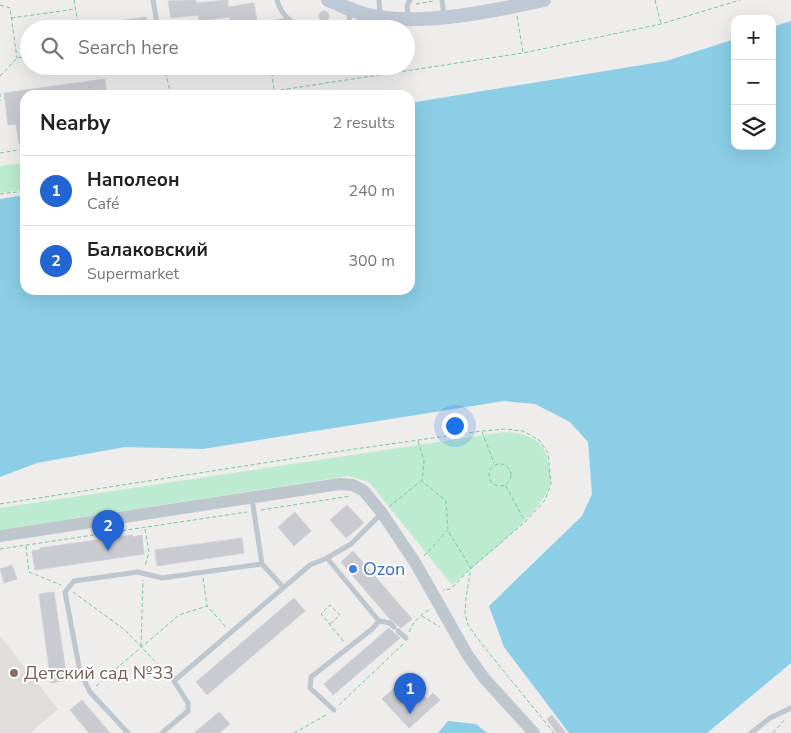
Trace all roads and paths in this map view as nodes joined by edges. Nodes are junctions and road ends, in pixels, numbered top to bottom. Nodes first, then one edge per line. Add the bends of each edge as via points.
1 (1, 0) edge
2 (74, 0) edge
3 (153, 0) edge
4 (277, 0) edge
5 (328, 0) edge
6 (379, 0) edge
7 (442, 0) edge
8 (544, 0) edge
9 (655, 0) edge
10 (740, 0) edge
11 (0, 4) edge
12 (345, 6) junction
13 (515, 6) junction
14 (409, 8) edge
15 (76, 9) junction
16 (374, 16) junction
17 (444, 17) junction
18 (12, 18) junction
19 (78, 20) edge
20 (156, 20) edge
21 (288, 20) edge
22 (350, 20) edge
23 (365, 20) edge
24 (662, 24) junction
25 (523, 53) junction
26 (17, 58) junction
27 (20, 58) edge
28 (415, 69) edge
29 (166, 75) edge
30 (272, 75) edge
31 (377, 75) edge
32 (0, 76) edge
33 (170, 90) edge
34 (274, 90) edge
35 (280, 90) edge
36 (0, 93) edge
37 (0, 101) edge
38 (20, 151) edge
39 (0, 153) edge
40 (20, 191) edge
41 (0, 194) edge
42 (482, 431) dead end
43 (417, 440) dead end
44 (494, 464) junction
45 (422, 481) junction
46 (506, 486) junction
47 (359, 495) dead end
48 (253, 505) junction
49 (382, 513) junction
50 (525, 522) dead end
51 (145, 528) junction
52 (448, 531) junction
53 (0, 536) edge
54 (26, 545) junction
55 (0, 549) edge
56 (327, 558) junction
57 (262, 564) junction
58 (416, 564) junction
59 (143, 573) junction
60 (202, 573) junction
61 (283, 587) junction
62 (68, 588) junction
63 (439, 604) junction
64 (207, 606) junction
65 (379, 621) junction
66 (330, 624) junction
67 (230, 632) junction
68 (406, 638) junction
69 (141, 647) junction
70 (349, 648) junction
71 (174, 681) junction
72 (90, 692) junction
73 (791, 708) edge
74 (334, 710) junction
75 (786, 717) dead end
76 (128, 733) edge
77 (162, 733) edge
78 (294, 733) edge
79 (534, 733) edge
80 (554, 733) edge
81 (751, 733) edge
82 (773, 733) edge

1 - 11 path
2 - 15 path
3 - 20 lane
4 - 21 lane
5 - 12 main road
6 - 16 lane
7 - 14 path
7 - 17 lane
8 - 13 main road
9 - 24 path
10 - 24 path
11 - 18 path via 10,8
12 - 16 main road
12 - 22 lane
13 - 17 main road
13 - 25 path
14 - 16 main road
14 - 17 main road
15 - 18 path
15 - 19 path
16 - 23 lane
18 - 26 path
24 - 25 path
25 - 28 path
26 - 27 path
26 - 32 path
29 - 33 path
30 - 34 path
31 - 35 path
36 - 37 path
38 - 39 path
40 - 41 path
42 - 44 path
43 - 45 path via 424,462
44 - 46 path via 504,464 511,470 512,478
44 - 46 path via 488,472 489,480 495,486
45 - 49 path
45 - 52 path via 446,501
46 - 50 path
47 - 48 path
48 - 49 street via 340,484 353,485 364,491
48 - 51 path
48 - 53 street
48 - 57 lane
49 - 56 lane via 351,544
49 - 58 street
51 - 54 path
51 - 59 path via 149,552
52 - 58 path
52 - 80 path via 471,568 465,614 468,624
54 - 55 path
54 - 62 path via 29,572
56 - 61 lane via 310,565
56 - 65 lane
57 - 60 lane
57 - 61 lane
58 - 63 street
59 - 60 lane via 162,578
59 - 62 lane via 74,581
59 - 69 path
60 - 64 path
61 - 67 lane
62 - 69 path via 125,630
62 - 72 lane via 65,592 80,672
63 - 68 path via 424,613
63 - 79 street via 484,678
64 - 67 path
64 - 69 path via 179,615
65 - 68 lane via 390,623
65 - 70 lane
66 - 66 path via 321,614 330,605 340,615
66 - 70 path
67 - 71 lane
68 - 74 path
69 - 71 path
69 - 72 path
70 - 74 lane via 311,677 310,688
71 - 77 lane via 188,703 188,711
72 - 76 lane
73 - 81 lane via 770,718
74 - 78 path
75 - 82 path

